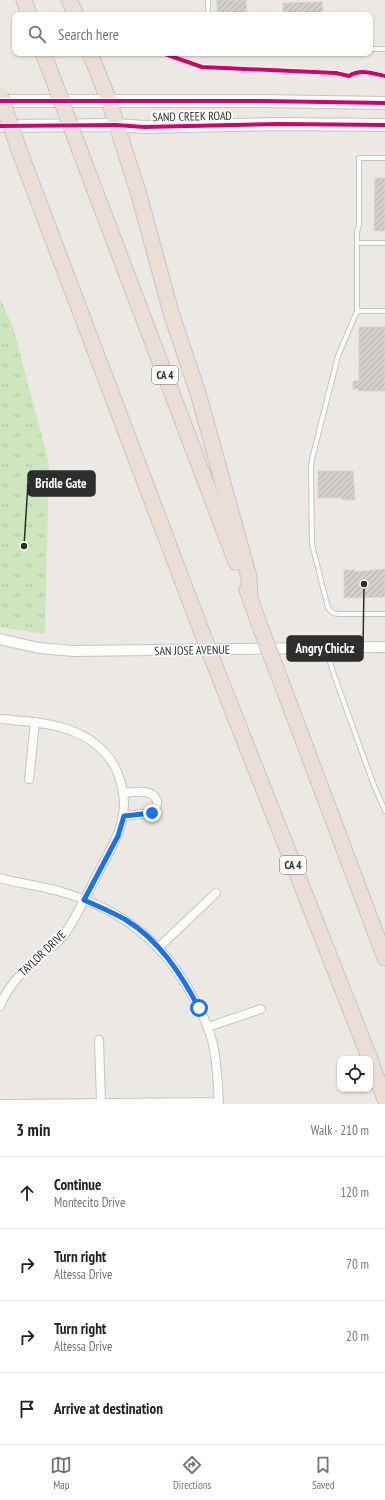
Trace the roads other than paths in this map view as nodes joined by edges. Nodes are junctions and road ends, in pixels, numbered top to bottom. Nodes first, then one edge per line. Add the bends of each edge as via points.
1 (24, 0) edge
2 (70, 0) edge
3 (208, 0) edge
4 (28, 12) edge
5 (75, 12) edge
6 (208, 12) edge
7 (373, 49) edge
8 (385, 49) edge
9 (44, 56) edge
10 (91, 56) edge
11 (0, 95) edge
12 (109, 100) junction
13 (0, 101) edge
14 (385, 103) edge
15 (0, 117) edge
16 (116, 125) junction
17 (385, 125) edge
18 (0, 126) edge
19 (19, 150) junction
20 (385, 158) edge
21 (357, 242) junction
22 (385, 243) edge
23 (357, 311) junction
24 (385, 311) edge
25 (250, 598) junction
26 (385, 614) edge
27 (0, 640) edge
28 (385, 647) edge
29 (329, 648) junction
30 (0, 720) edge
31 (35, 722) junction
32 (29, 779) dead end
33 (124, 793) junction
34 (385, 810) edge
35 (124, 816) junction
36 (0, 878) edge
37 (216, 893) dead end
38 (84, 900) junction
39 (158, 948) junction
40 (385, 958) edge
41 (0, 1006) edge
42 (261, 1009) dead end
43 (208, 1027) junction
44 (99, 1040) dead end
45 (369, 1056) edge
46 (373, 1067) edge
47 (385, 1099) edge
48 (100, 1103) junction
49 (219, 1103) edge
50 (0, 1104) edge

1 - 4 highway
2 - 5 highway
3 - 6 lane
7 - 8 lane
9 - 25 highway, CA 4, bridge
10 - 12 highway
11 - 19 highway, CA 4, bridge
12 - 13 main road, SAND CREEK ROAD
12 - 14 main road, SAND CREEK ROAD
12 - 16 highway
15 - 19 highway, bridge
16 - 17 main road, SAND CREEK ROAD
16 - 18 main road, SAND CREEK ROAD
16 - 25 highway via 229,502 248,577
19 - 45 highway, CA 4, bridge via 201,630
20 - 21 lane via 359,158
21 - 22 lane
21 - 23 lane
23 - 24 lane
23 - 26 lane via 338,356 312,459 312,544 328,608 333,613
25 - 40 highway, CA 4, bridge
27 - 29 street, SAN JOSE AVENUE via 39,648 74,651
28 - 29 street, SAN JOSE AVENUE
29 - 34 lane via 333,672
30 - 31 street, TAYLOR DRIVE
31 - 32 street
31 - 33 street, TAYLOR DRIVE via 78,732 92,740 111,760 118,772
33 - 35 street, TAYLOR DRIVE
33 - 35 street via 152,794 157,804 152,813
35 - 38 street, TAYLOR DRIVE via 118,836
36 - 38 street via 64,892
37 - 39 street
38 - 39 street via 126,920
38 - 41 street, TAYLOR DRIVE via 64,936 24,969 4,994
39 - 43 street via 186,984
42 - 43 street
43 - 49 street
44 - 48 street
46 - 47 highway, CA 4
48 - 49 street
48 - 50 street

